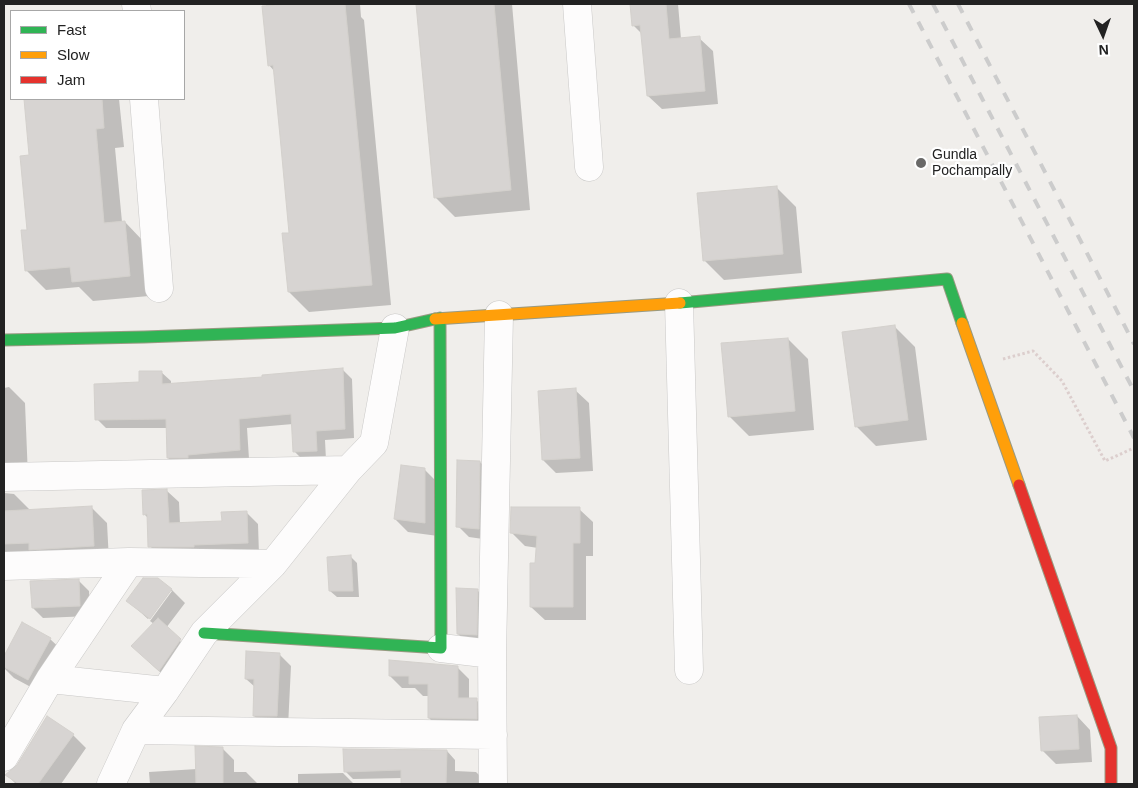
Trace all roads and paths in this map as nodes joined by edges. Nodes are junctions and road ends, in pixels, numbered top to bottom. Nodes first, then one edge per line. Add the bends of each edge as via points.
1 (577, 4) edge
2 (144, 100) edge
3 (589, 167) dead end
4 (159, 288) dead end
5 (679, 303) junction
6 (499, 315) junction
7 (440, 318) junction
8 (394, 328) junction
9 (4, 340) edge
10 (977, 365) junction
11 (1134, 448) edge
12 (348, 470) junction
13 (4, 477) edge
14 (129, 562) junction
15 (272, 564) junction
16 (4, 566) edge
17 (204, 633) junction
18 (441, 648) junction
19 (492, 654) junction
20 (689, 670) dead end
21 (50, 679) junction
22 (165, 691) junction
23 (136, 730) junction
24 (493, 735) junction
25 (4, 757) edge
26 (111, 784) edge
27 (493, 784) edge
28 (1111, 784) edge

1 - 3 street
2 - 4 street
5 - 6 street
5 - 10 street via 947,279
5 - 20 street
6 - 7 street
6 - 19 street
7 - 8 street
7 - 18 street
8 - 9 street
8 - 12 street via 374,442
10 - 11 path via 1033,351 1062,381 1105,462
10 - 28 street via 1111,748
12 - 13 street
12 - 15 street
14 - 15 street
14 - 16 street
14 - 21 street
15 - 17 street
17 - 18 street
17 - 22 street
18 - 19 street
19 - 24 street
21 - 22 street
21 - 25 street
22 - 23 street
23 - 24 street
23 - 26 street
24 - 27 street

